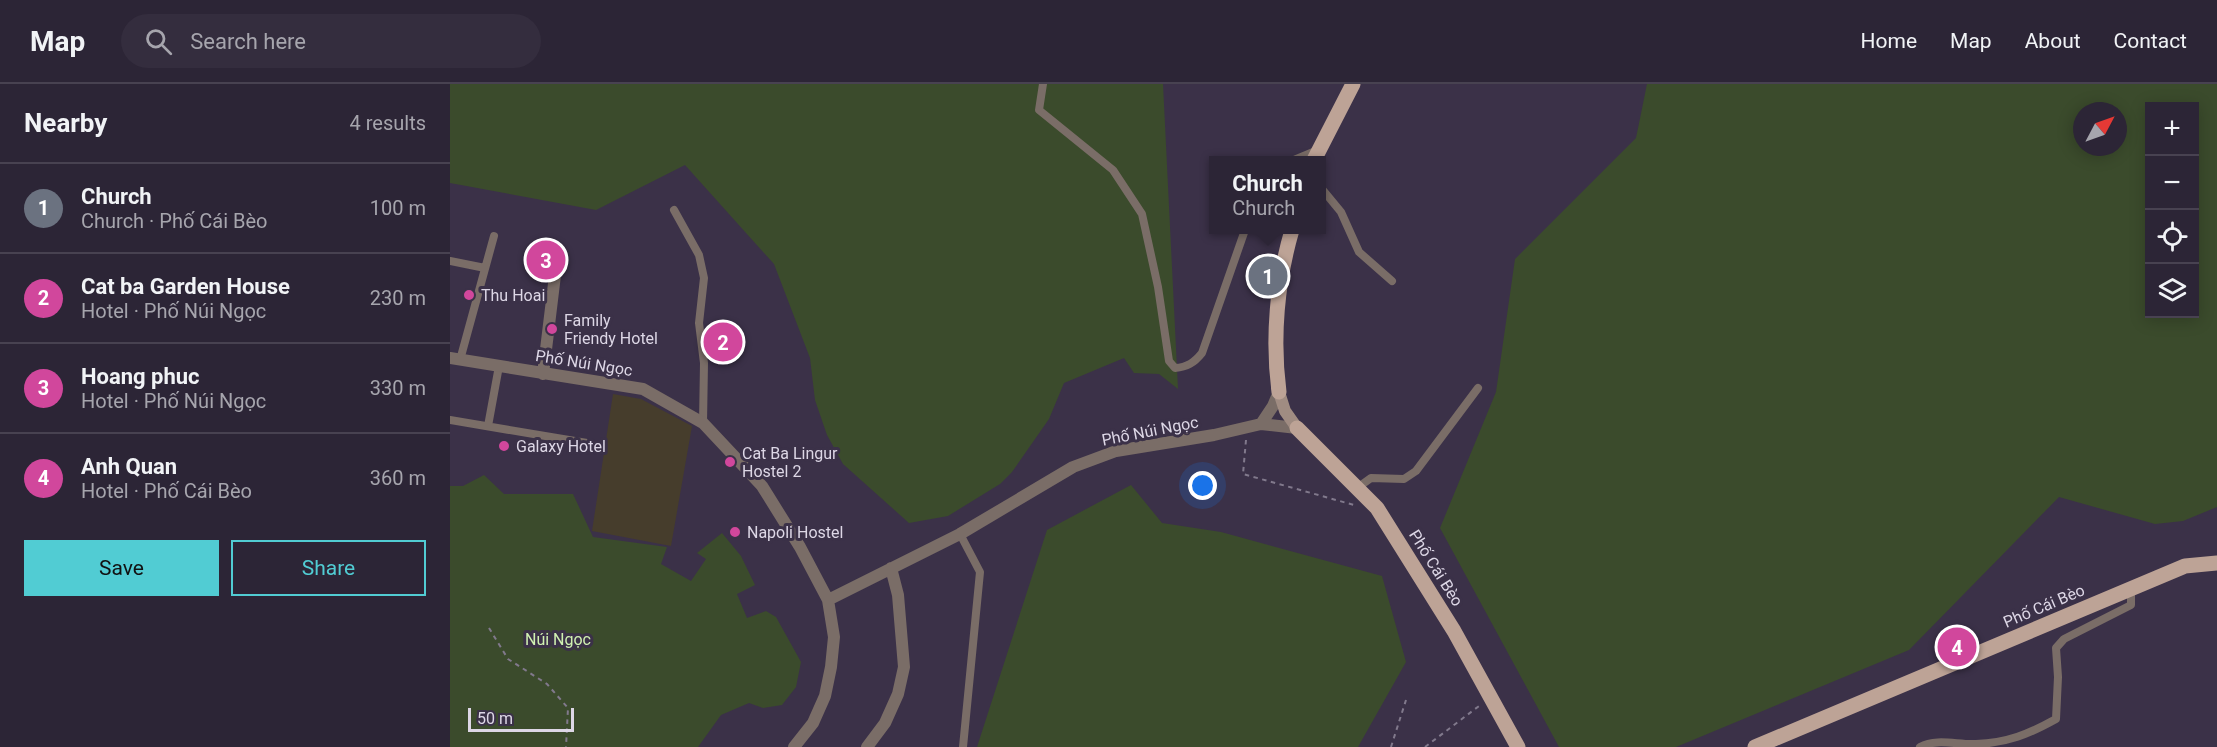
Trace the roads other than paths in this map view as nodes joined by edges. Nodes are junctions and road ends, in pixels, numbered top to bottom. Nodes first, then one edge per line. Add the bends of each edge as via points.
1 (1043, 84) edge
2 (1353, 84) edge
3 (1317, 155) edge
4 (1326, 194) edge
5 (674, 210) dead end
6 (1244, 234) edge
7 (1291, 234) edge
8 (494, 236) dead end
9 (450, 261) edge
10 (556, 267) dead end
11 (485, 268) junction
12 (1392, 281) dead end
13 (455, 359) edge
14 (499, 366) junction
15 (543, 374) junction
16 (1478, 388) dead end
17 (1279, 392) junction
18 (450, 420) edge
19 (703, 423) junction
20 (1261, 424) junction
21 (488, 426) junction
22 (1297, 428) junction
23 (587, 443) dead end
24 (1357, 488) junction
25 (960, 534) junction
26 (2217, 563) edge
27 (891, 568) junction
28 (2131, 589) junction
29 (828, 600) junction
30 (794, 747) edge
31 (867, 747) edge
32 (963, 747) edge
33 (1518, 747) edge
34 (1755, 747) edge
35 (1920, 747) edge

1 - 6 lane via 1039,110 1113,170 1142,214 1169,361 1175,368 1192,364 1202,353
2 - 3 main road
4 - 12 lane via 1341,212 1359,252
5 - 19 lane via 699,255 704,278 699,323 704,363
7 - 17 main road, Phố Cái Bèo via 1278,297
8 - 11 lane
9 - 11 lane
10 - 15 street
11 - 13 lane
13 - 14 street, Phố Núi Ngọc
14 - 15 street, Phố Núi Ngọc
14 - 21 lane
15 - 19 street, Phố Núi Ngọc via 643,389
16 - 24 lane via 1416,471 1404,479 1371,478
17 - 20 street
17 - 22 main road, Phố Cái Bèo via 1285,411
18 - 21 lane
19 - 29 street, Phố Núi Ngọc via 762,486
20 - 22 street
20 - 25 street, Phố Núi Ngọc via 1116,451 1073,467
21 - 23 lane
22 - 24 main road, Phố Cái Bèo
24 - 33 main road, Phố Cái Bèo via 1377,508 1454,631
25 - 27 street, Phố Núi Ngọc
25 - 32 lane via 981,572
26 - 28 main road, Phố Cái Bèo via 2185,566
27 - 29 street, Phố Núi Ngọc
27 - 31 street via 898,595 904,667 885,723
28 - 34 main road, Phố Cái Bèo
28 - 35 lane via 2131,605 2064,639 2056,648 2056,719 2028,735 1991,743 1940,742
29 - 30 street, Phố Núi Ngọc via 834,637 825,696 813,723

